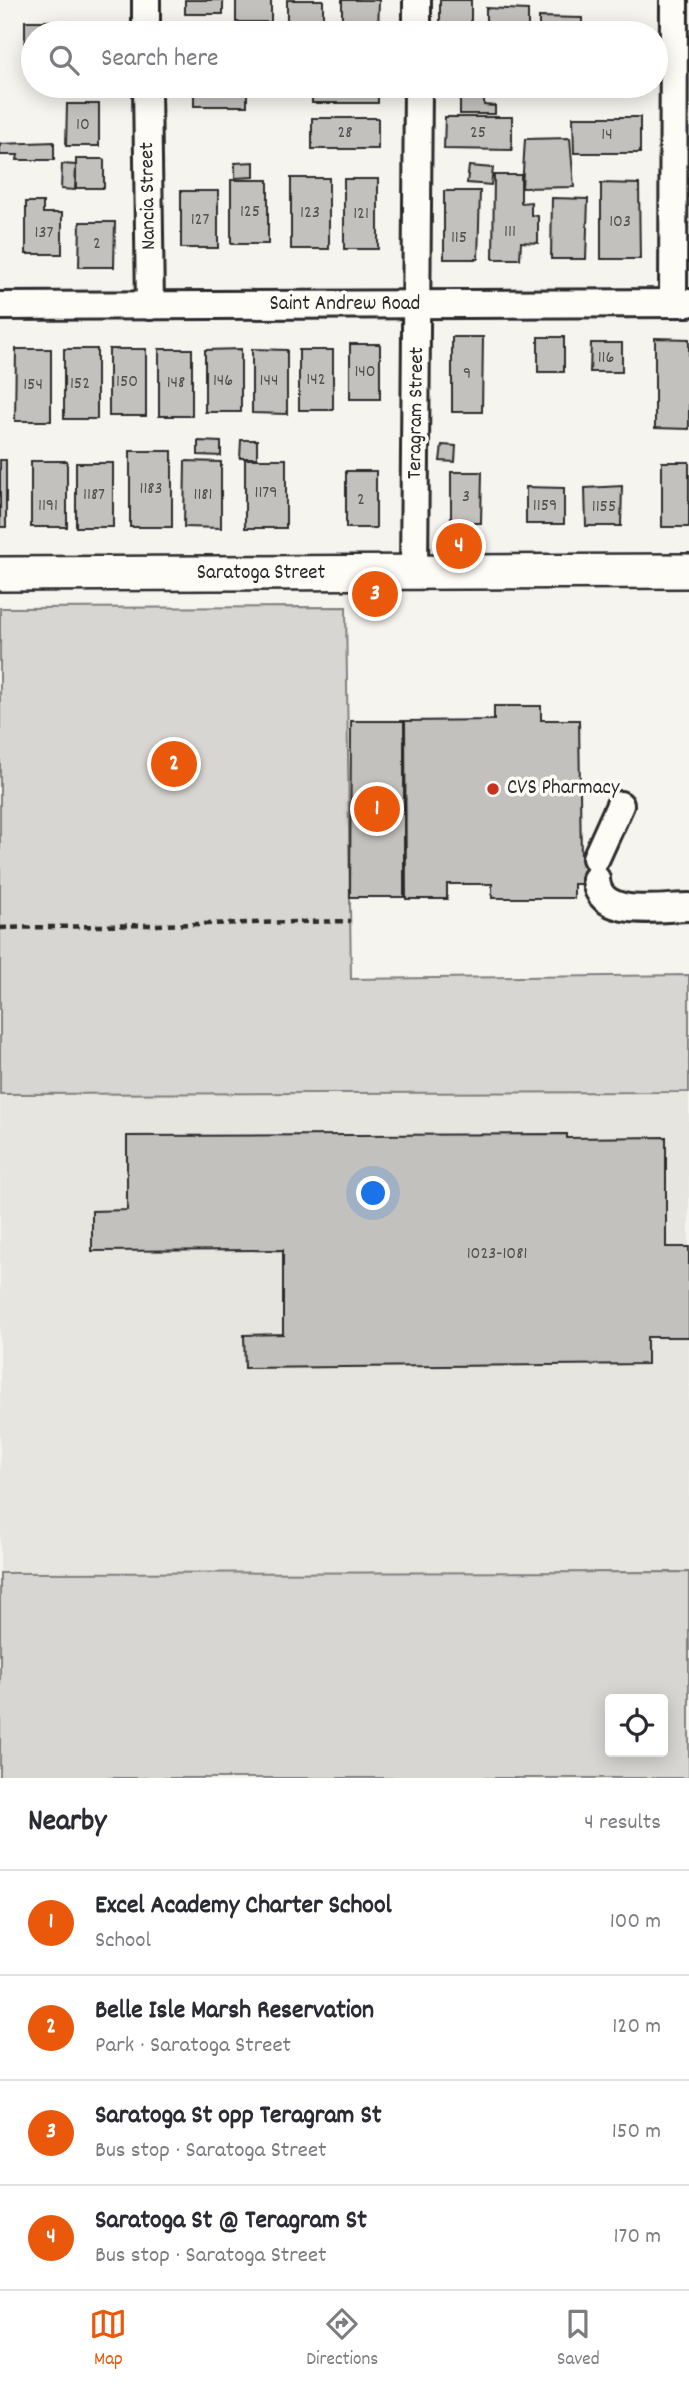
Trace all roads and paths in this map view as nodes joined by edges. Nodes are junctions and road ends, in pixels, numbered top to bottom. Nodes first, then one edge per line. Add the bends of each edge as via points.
1 (146, 0) edge
2 (417, 0) edge
3 (672, 0) edge
4 (689, 4) edge
5 (146, 21) edge
6 (418, 21) edge
7 (147, 98) edge
8 (418, 98) edge
9 (681, 303) edge
10 (418, 304) junction
11 (0, 306) edge
12 (150, 306) junction
13 (689, 571) edge
14 (414, 573) junction
15 (0, 574) edge
16 (620, 805) dead end
17 (689, 907) edge
18 (349, 921) dead end
19 (0, 928) edge

1 - 5 street
2 - 6 street
3 - 4 street
3 - 9 street
7 - 12 street, Nancia Street
8 - 10 street, Teragram Street
9 - 10 street, Saint Andrew Road
10 - 12 street, Saint Andrew Road
10 - 14 street, Teragram Street
11 - 12 street, Saint Andrew Road
13 - 14 main road, Saratoga Street
14 - 15 main road, Saratoga Street
16 - 17 street via 596,868 600,893 624,908
18 - 19 path

